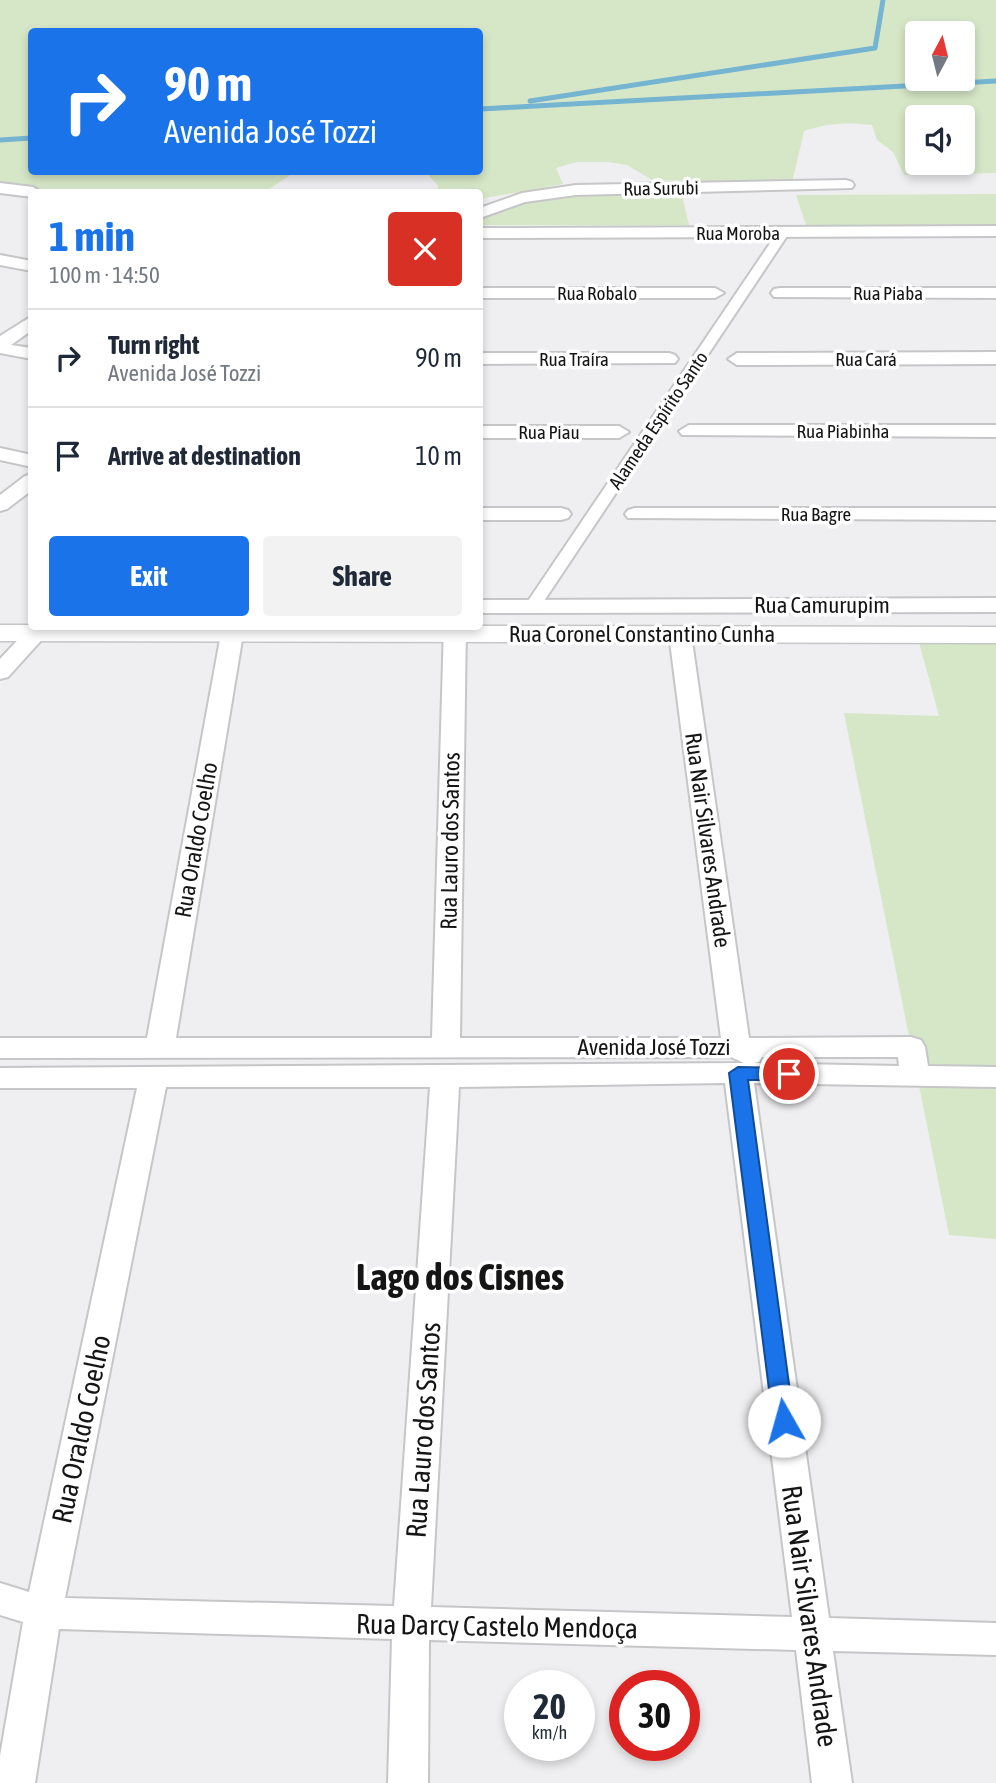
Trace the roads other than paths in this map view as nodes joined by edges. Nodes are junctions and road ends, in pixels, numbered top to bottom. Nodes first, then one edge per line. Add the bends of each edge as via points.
1 (846, 185) dead end
2 (0, 188) edge
3 (28, 191) edge
4 (483, 212) edge
5 (996, 231) edge
6 (483, 233) edge
7 (783, 233) junction
8 (0, 260) edge
9 (28, 265) edge
10 (483, 293) edge
11 (715, 293) dead end
12 (780, 293) dead end
13 (996, 293) edge
14 (28, 324) edge
15 (0, 346) edge
16 (28, 353) edge
17 (996, 358) edge
18 (483, 359) edge
19 (669, 359) dead end
20 (737, 359) dead end
21 (996, 431) edge
22 (483, 432) edge
23 (619, 432) dead end
24 (690, 432) dead end
25 (0, 454) edge
26 (28, 460) edge
27 (28, 483) edge
28 (0, 505) edge
29 (483, 514) edge
30 (561, 514) dead end
31 (635, 514) dead end
32 (996, 514) edge
33 (996, 605) edge
34 (743, 606) junction
35 (483, 607) edge
36 (532, 607) junction
37 (108, 630) edge
38 (455, 630) edge
39 (0, 633) edge
40 (36, 634) junction
41 (232, 634) junction
42 (680, 634) junction
43 (737, 634) junction
44 (996, 635) edge
45 (0, 672) edge
46 (0, 1048) edge
47 (737, 1060) junction
48 (157, 1062) junction
49 (446, 1062) junction
50 (915, 1076) joint
51 (996, 1077) edge
52 (0, 1078) edge
53 (0, 1599) edge
54 (43, 1613) junction
55 (411, 1625) junction
56 (812, 1634) junction
57 (996, 1639) edge
58 (15, 1783) edge
59 (408, 1783) edge
60 (832, 1783) edge

1 - 4 street, Rua Surubi via 576,190 522,198
2 - 3 street
5 - 7 street, Rua Moroba
6 - 7 street, Rua Moroba
7 - 36 street, Alameda Espírito Santo
8 - 9 street
10 - 11 street, Rua Robalo
12 - 13 street, Rua Piaba
14 - 15 street
15 - 16 street
17 - 20 street, Rua Cará
18 - 19 street, Rua Traíra
21 - 24 street, Rua Piabinha
22 - 23 street, Rua Piau
25 - 26 street
27 - 28 street
29 - 30 street
31 - 32 street, Rua Bagre
33 - 34 street, Rua Camurupim
34 - 36 street, Rua Camurupim
34 - 43 street
35 - 36 street, Rua Camurupim
37 - 40 street, Rua Coronel Constantino Cunha
37 - 41 street, Rua Coronel Constantino Cunha
38 - 41 street, Rua Coronel Constantino Cunha
38 - 42 street, Rua Coronel Constantino Cunha
38 - 49 street, Rua Lauro dos Santos
39 - 40 street, Rua Coronel Constantino Cunha
40 - 45 street
41 - 48 street, Rua Oraldo Coelho
42 - 43 street, Rua Coronel Constantino Cunha
42 - 47 street, Rua Nair Silvares Andrade
43 - 44 street, Rua Coronel Constantino Cunha
46 - 48 street, Avenida José Tozzi
47 - 49 street, Avenida José Tozzi
47 - 50 street, Avenida José Tozzi
47 - 56 street, Rua Nair Silvares Andrade
48 - 49 street, Avenida José Tozzi
48 - 52 street, Avenida José Tozzi
48 - 54 street, Rua Oraldo Coelho
49 - 55 street, Rua Lauro dos Santos
50 - 51 street
53 - 54 street, Rua Darcy Castelo Mendoça
54 - 55 street, Rua Darcy Castelo Mendoça
54 - 58 street, Rua Oraldo Coelho
55 - 56 street, Rua Darcy Castelo Mendoça
55 - 59 street, Rua Lauro dos Santos
56 - 57 street, Rua Darcy Castelo Mendoça
56 - 60 street, Rua Nair Silvares Andrade

